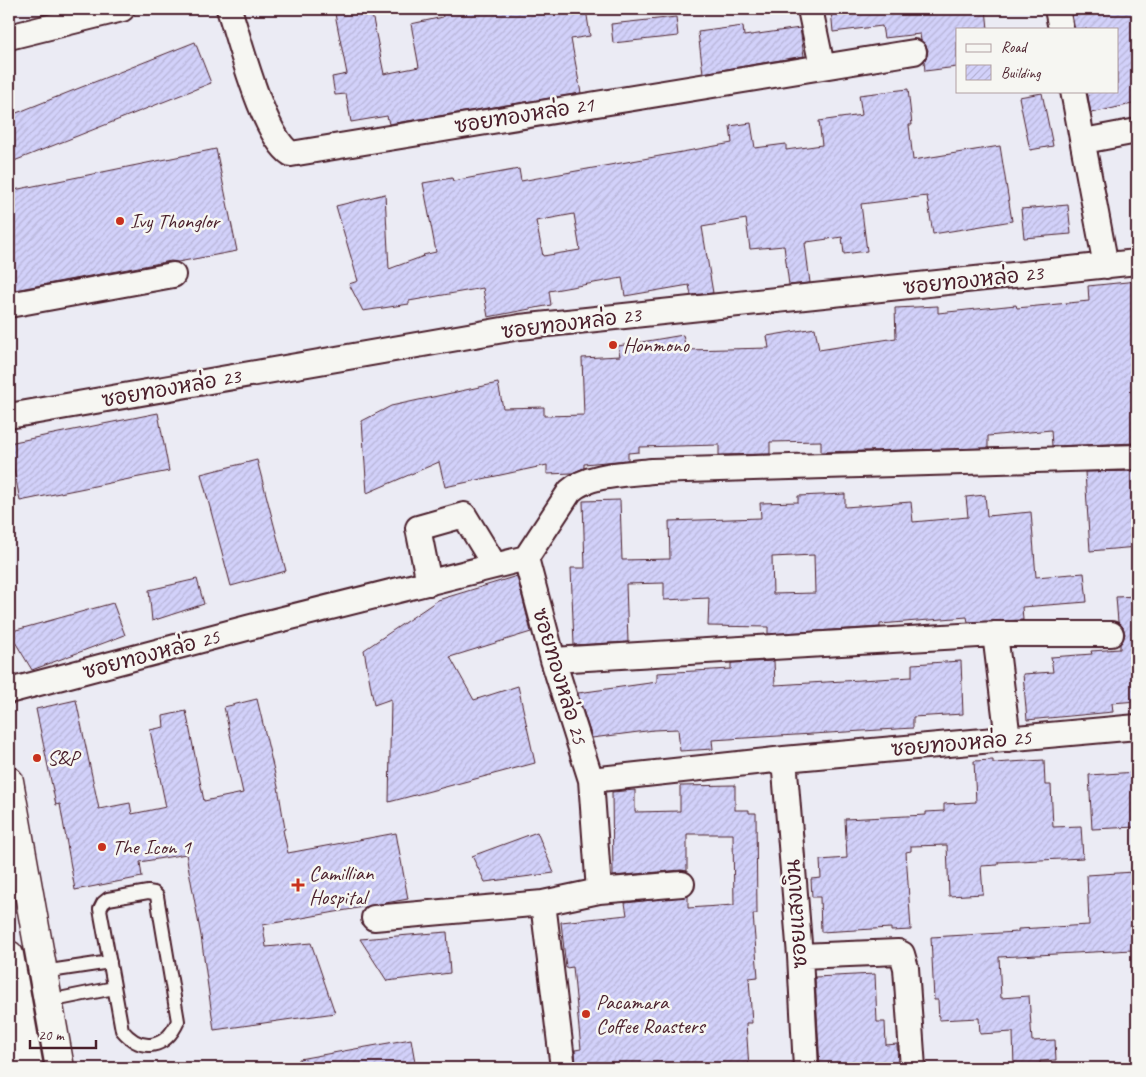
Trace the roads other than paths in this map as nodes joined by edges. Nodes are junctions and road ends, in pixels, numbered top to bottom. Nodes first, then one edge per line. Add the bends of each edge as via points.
1 (122, 9) edge
2 (229, 9) edge
3 (810, 9) edge
4 (1056, 9) edge
5 (1061, 28) edge
6 (9, 37) edge
7 (914, 52) dead end
8 (822, 66) junction
9 (1073, 92) edge
10 (1137, 131) edge
11 (1084, 141) junction
12 (1137, 262) edge
13 (1106, 266) junction
14 (172, 275) dead end
15 (9, 306) edge
16 (9, 416) edge
17 (1137, 457) edge
18 (526, 558) junction
19 (495, 566) junction
20 (429, 582) junction
21 (995, 634) junction
22 (1111, 634) dead end
23 (553, 660) junction
24 (9, 691) edge
25 (1137, 727) edge
26 (1008, 739) junction
27 (784, 759) junction
28 (591, 780) junction
29 (9, 781) edge
30 (682, 884) dead end
31 (599, 891) junction
32 (543, 903) junction
33 (374, 918) dead end
34 (800, 956) junction
35 (110, 962) junction
36 (11, 966) edge
37 (43, 972) junction
38 (114, 988) junction
39 (48, 1001) junction
40 (18, 1006) junction
41 (28, 1068) edge
42 (60, 1068) edge
43 (563, 1068) edge
44 (806, 1068) edge
45 (913, 1068) edge

1 - 6 street
2 - 8 street, ซอยทองหล่อ 21 via 258,99 280,144 292,154
3 - 8 street
4 - 5 street
7 - 8 street, ซอยทองหล่อ 21
9 - 11 street
10 - 11 street
11 - 13 street
12 - 13 street, ซอยทองหล่อ 23
13 - 16 street, ซอยทองหล่อ 23 via 520,327
14 - 15 street
17 - 18 street via 652,471 613,475 577,484 570,490
18 - 19 street, ซอยทองหล่อ 25
18 - 23 street, ซอยทองหล่อ 25
19 - 20 street, ซอยทองหล่อ 25
19 - 20 street via 464,515 418,528
20 - 24 street, ซอยทองหล่อ 25
21 - 22 street
21 - 23 street
21 - 26 street
23 - 28 street, ซอยทองหล่อ 25
25 - 26 street, ซอยทองหล่อ 25
26 - 27 street, ซอยทองหล่อ 25
27 - 28 street, ซอยทองหล่อ 25
27 - 34 street, ซอยแสงเงิน
28 - 31 street
29 - 37 main road
30 - 31 street
31 - 32 street
32 - 33 street
32 - 43 street
34 - 44 street, ซอยแสงเงิน
34 - 45 street via 902,954 906,968
35 - 37 lane
35 - 38 lane
35 - 38 lane via 100,908 103,903 108,899 154,893 178,1021 175,1029 154,1046 128,1037 122,1030
36 - 37 main road
36 - 40 main road
37 - 39 main road
38 - 39 lane
39 - 40 main road
39 - 42 main road
40 - 41 main road

